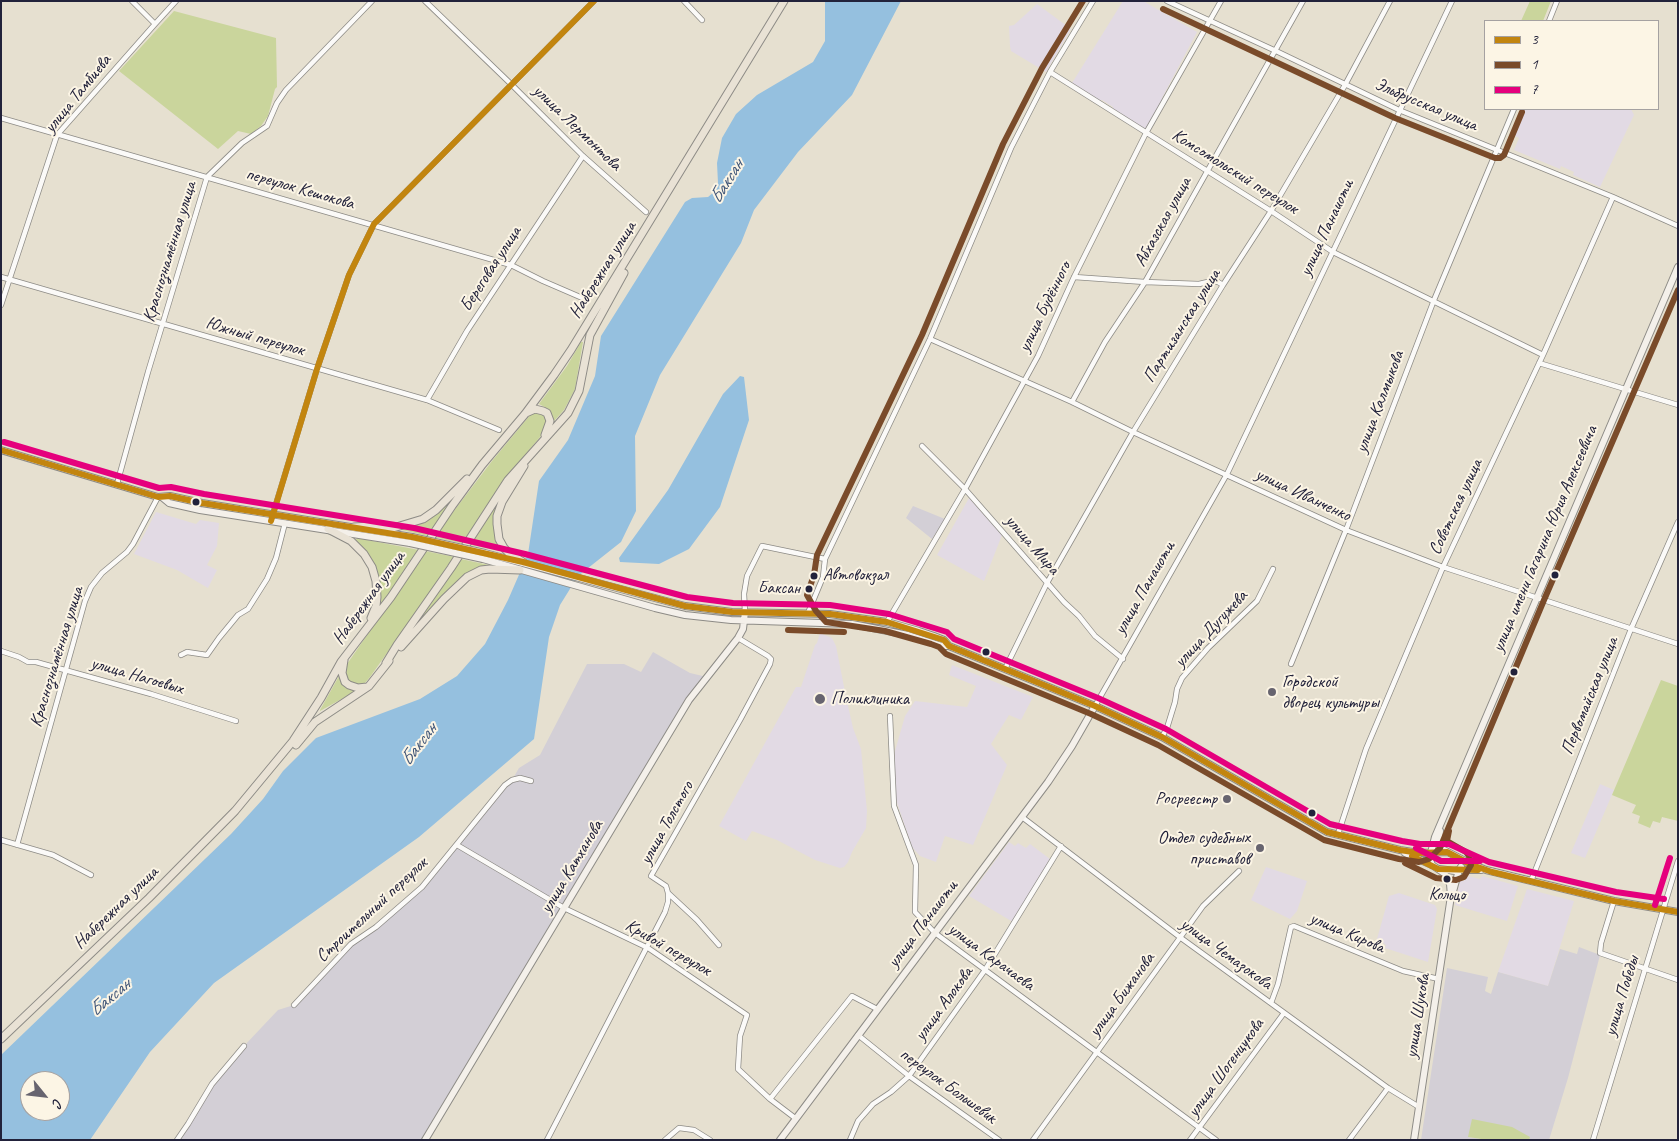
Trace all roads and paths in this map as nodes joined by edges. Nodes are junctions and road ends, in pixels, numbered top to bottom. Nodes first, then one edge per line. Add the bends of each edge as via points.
1 (132, 1) edge
2 (176, 1) edge
3 (372, 1) edge
4 (425, 1) edge
5 (594, 1) edge
6 (684, 1) edge
7 (784, 1) edge
8 (1093, 1) edge
9 (1167, 1) edge
10 (1221, 1) edge
11 (1303, 1) edge
12 (1390, 1) edge
13 (1452, 1) edge
14 (1557, 1) edge
15 (702, 20) dead end
16 (1549, 20) edge
17 (1210, 21) junction
18 (154, 24) junction
19 (1276, 51) junction
20 (1050, 72) junction
21 (512, 85) junction
22 (1345, 85) junction
23 (1399, 110) junction
24 (1514, 110) edge
25 (1, 118) edge
26 (1146, 133) junction
27 (57, 135) junction
28 (1497, 150) junction
29 (583, 156) junction
30 (1208, 171) junction
31 (207, 176) junction
32 (1613, 197) junction
33 (1271, 211) junction
34 (646, 212) dead end
35 (374, 224) junction
36 (1678, 226) edge
37 (638, 241) junction
38 (1333, 252) junction
39 (511, 265) junction
40 (1678, 267) edge
41 (1, 277) edge
42 (1074, 277) junction
43 (9, 279) junction
44 (1145, 282) junction
45 (1223, 285) junction
46 (587, 300) dead end
47 (1434, 300) junction
48 (1, 305) edge
49 (163, 324) junction
50 (930, 339) junction
51 (1543, 354) junction
52 (1539, 363) junction
53 (317, 369) junction
54 (1024, 380) junction
55 (1625, 390) junction
56 (427, 400) junction
57 (1072, 402) junction
58 (1678, 405) edge
59 (525, 414) junction
60 (499, 430) dead end
61 (1133, 432) junction
62 (540, 444) junction
63 (922, 446) dead end
64 (1, 450) edge
65 (533, 453) junction
66 (482, 465) junction
67 (1227, 474) junction
68 (117, 484) junction
69 (964, 489) junction
70 (161, 497) junction
71 (272, 518) junction
72 (1678, 522) edge
73 (285, 523) junction
74 (354, 527) junction
75 (328, 529) junction
76 (1346, 530) junction
77 (411, 540) junction
78 (484, 556) junction
79 (826, 559) junction
80 (523, 562) junction
81 (1443, 566) junction
82 (1273, 569) dead end
83 (520, 570) junction
84 (1047, 583) junction
85 (1536, 597) junction
86 (745, 612) junction
87 (808, 613) junction
88 (745, 620) junction
89 (887, 622) junction
90 (1631, 629) junction
91 (360, 637) junction
92 (738, 638) junction
93 (1678, 644) edge
94 (949, 646) junction
95 (1, 651) edge
96 (181, 655) dead end
97 (346, 655) junction
98 (1123, 658) junction
99 (386, 663) junction
100 (1291, 664) dead end
101 (1005, 669) junction
102 (66, 670) junction
103 (369, 686) junction
104 (1094, 706) junction
105 (890, 716) dead end
106 (236, 721) dead end
107 (1162, 736) junction
108 (531, 781) dead end
109 (251, 793) junction
110 (1022, 817) junction
111 (1442, 822) junction
112 (1338, 834) junction
113 (1, 840) edge
114 (17, 845) junction
115 (458, 845) junction
116 (1432, 845) junction
117 (1061, 846) junction
118 (1400, 850) junction
119 (1447, 852) junction
120 (1419, 853) junction
121 (1431, 853) junction
122 (1461, 859) junction
123 (1678, 861) edge
124 (1435, 867) junction
125 (1458, 870) junction
126 (1467, 870) junction
127 (1486, 870) junction
128 (1239, 872) dead end
129 (91, 875) dead end
130 (1457, 880) junction
131 (1532, 882) junction
132 (668, 893) junction
133 (1451, 896) junction
134 (1614, 902) junction
135 (564, 908) junction
136 (1663, 908) junction
137 (1678, 912) edge
138 (935, 933) junction
139 (1181, 938) junction
140 (719, 945) dead end
141 (648, 948) junction
142 (1644, 968) junction
143 (985, 970) junction
144 (1440, 979) junction
145 (1678, 980) edge
146 (1271, 1003) junction
147 (294, 1005) dead end
148 (877, 1009) junction
149 (1284, 1013) junction
150 (858, 1035) junction
151 (1, 1039) edge
152 (244, 1046) dead end
153 (1098, 1052) junction
154 (909, 1076) junction
155 (1388, 1088) junction
156 (770, 1099) junction
157 (1419, 1107) junction
158 (795, 1118) junction
159 (1200, 1127) junction
160 (177, 1140) edge
161 (425, 1140) edge
162 (547, 1140) edge
163 (665, 1140) edge
164 (710, 1140) edge
165 (780, 1140) edge
166 (850, 1140) edge
167 (999, 1140) edge
168 (1033, 1140) edge
169 (1190, 1140) edge
170 (1216, 1140) edge
171 (1349, 1140) edge
172 (1414, 1140) edge
173 (1593, 1140) edge

1 - 18 street
2 - 18 street, улица Тамбиева
3 - 31 street, Краснознамённая улица via 286,90 267,126 242,143
4 - 21 street, улица Лермонтова
5 - 21 street
6 - 15 street
7 - 37 main road, Набережная улица
8 - 20 street
9 - 17 street, Эльбрусская улица
10 - 17 street, улица Будённого
11 - 19 street, Абхазская улица
12 - 22 street, Партизанская улица
13 - 23 street, улица Панаиоти
14 - 16 street
17 - 19 street, Эльбрусская улица
17 - 26 street, улица Будённого
18 - 27 street, улица Тамбиева
19 - 22 street, Эльбрусская улица
19 - 30 street, Абхазская улица
20 - 26 street, Комсомольский переулок
20 - 50 street via 1011,148
21 - 29 street, улица Лермонтова
21 - 35 street
22 - 23 street, Эльбрусская улица
22 - 33 street, Партизанская улица
23 - 28 street, Эльбрусская улица
23 - 38 street, улица Панаиоти
24 - 28 street, улица Калмыкова
25 - 27 street, переулок Кешокова
26 - 30 street, Комсомольский переулок
26 - 42 street, улица Будённого
27 - 31 street, переулок Кешокова
27 - 43 street, улица Тамбиева
28 - 32 street, Эльбрусская улица
28 - 47 street, улица Калмыкова
29 - 34 street, улица Лермонтова
29 - 39 street, Береговая улица
30 - 33 street, Комсомольский переулок
30 - 44 street, Абхазская улица
31 - 35 street, переулок Кешокова
31 - 49 street, Краснознамённая улица
32 - 36 street, Эльбрусская улица
32 - 51 street, Советская улица
33 - 38 street, Комсомольский переулок
33 - 45 street, Партизанская улица
35 - 39 street, переулок Кешокова
35 - 53 street via 349,275
37 - 59 main road, Набережная улица via 571,350
37 - 62 main road via 590,335 574,402
38 - 47 street, Комсомольский переулок
38 - 67 street, улица Панаиоти
39 - 46 street, переулок Кешокова
39 - 56 street, Береговая улица
40 - 55 main road, улица имени Гагарина Юрия Алексеевича
41 - 43 street, Южный переулок
42 - 44 street
42 - 54 street, улица Будённого
43 - 48 street, улица Тамбиева
43 - 49 street, Южный переулок
44 - 45 street via 1199,284 1212,281
44 - 57 street, Абхазская улица
45 - 61 street, Партизанская улица
47 - 51 street, Комсомольский переулок
47 - 76 street, улица Калмыкова
49 - 53 street, Южный переулок
49 - 68 street, Краснознамённая улица
50 - 54 street, улица Иванченко
50 - 79 street
51 - 52 street, Советская улица
52 - 55 street
52 - 81 street, Советская улица
53 - 56 street, Южный переулок
53 - 71 street
54 - 57 street, улица Иванченко
54 - 69 street, улица Будённого
55 - 58 street
55 - 85 main road, улица имени Гагарина Юрия Алексеевича
56 - 60 street, Южный переулок
57 - 61 street, улица Иванченко
59 - 62 main road via 539,409 549,417 549,426
59 - 66 main road, Набережная улица
61 - 67 street, улица Иванченко
61 - 84 street, Партизанская улица
62 - 65 main road
63 - 69 street, улица Мира
64 - 68 main road
65 - 80 main road via 497,516 502,544
65 - 99 main road via 508,480
66 - 74 main road via 423,519 393,528
66 - 91 main road, Набережная улица
67 - 76 street, улица Иванченко
67 - 98 street, улица Панаиоти
68 - 70 main road
69 - 84 street, улица Мира
69 - 89 street, улица Будённого
70 - 71 main road via 170,496
70 - 102 street, Краснознамённая улица via 127,552 91,587
71 - 73 main road
71 - 74 main road
72 - 90 street, Первомайская улица
73 - 75 main road
73 - 96 street via 267,579 248,609 238,615 207,655 187,652
74 - 77 main road
75 - 77 main road
75 - 91 main road via 354,544 368,561 374,575 376,606
76 - 81 street, улица Иванченко
76 - 100 street, улица Калмыкова
77 - 78 main road, bridge
78 - 80 main road
78 - 83 main road
79 - 86 street via 762,546 747,576
79 - 87 street via 823,577
80 - 86 main road via 674,604
81 - 85 street, улица Иванченко
81 - 112 street, Советская улица via 1366,749
82 - 107 street, улица Дугужева via 1257,601 1182,678
83 - 88 main road via 685,615
83 - 99 main road via 481,570 467,577
84 - 98 street, улица Мира via 1095,636
84 - 101 street, Партизанская улица
85 - 90 street, улица Иванченко
85 - 111 main road, улица имени Гагарина Юрия Алексеевича
86 - 87 main road
86 - 88 main road, улица Катханова
87 - 89 main road
88 - 92 main road, улица Катханова
88 - 94 main road via 852,624
89 - 94 main road via 934,636
90 - 93 street, улица Иванченко
90 - 131 street, Первомайская улица
91 - 97 main road, Набережная улица
92 - 132 street, улица Толстого via 768,656 770,664 651,876 666,886
92 - 135 main road, улица Катханова via 689,700
94 - 101 main road
95 - 102 street, улица Нагоевых via 28,662
97 - 103 main road via 342,674 345,682 358,688
97 - 109 main road, Набережная улица via 306,724
98 - 104 street, улица Панаиоти
99 - 103 main road
101 - 104 main road
102 - 106 street, улица Нагоевых
102 - 114 street, Краснознамённая улица
103 - 109 main road via 315,722
104 - 107 main road
104 - 110 main road, улица Панаиоти via 1072,746
105 - 138 street, улица Карачаева via 894,806 916,865 915,912
107 - 112 main road via 1307,822
108 - 115 street, Строительный переулок via 520,778 505,786
109 - 151 main road, Набережная улица via 149,898
110 - 117 street, улица Чемазокова
110 - 138 main road, улица Панаиоти
111 - 116 main road, улица имени Гагарина Юрия Алексеевича
111 - 119 main road via 1438,844
112 - 118 main road
113 - 114 street
114 - 129 street via 54,855
115 - 135 street, Кривой переулок
115 - 147 street, Строительный переулок via 422,887 351,944
116 - 120 main road
116 - 121 main road, улица имени Гагарина Юрия Алексеевича
117 - 139 street, улица Чемазокова
117 - 143 street, улица Алокова
118 - 120 main road
118 - 124 main road
119 - 121 main road
119 - 122 main road
120 - 121 main road
121 - 124 main road, улица имени Гагарина Юрия Алексеевича via 1429,857
122 - 125 main road
122 - 127 main road
123 - 136 street, улица Победы
124 - 125 main road
124 - 133 main road via 1448,879
125 - 126 main road
125 - 130 main road
126 - 127 main road
126 - 130 main road
127 - 131 main road
128 - 139 street, улица Бижанова via 1202,906
130 - 133 main road
131 - 134 main road
132 - 140 street
132 - 141 street via 666,912
133 - 144 main road, улица Шукова
134 - 136 main road
134 - 142 street via 1600,953
135 - 141 street, Кривой переулок
135 - 161 main road, улица Катханова
136 - 137 main road
136 - 142 street, улица Победы
138 - 143 street, улица Карачаева
138 - 148 main road, улица Панаиоти
139 - 146 street, улица Чемазокова
139 - 153 street, улица Бижанова
141 - 156 street, Кривой переулок via 747,1014 740,1036 738,1069
141 - 162 street
142 - 145 street
142 - 173 street, улица Победы
143 - 153 street, улица Карачаева
143 - 154 street, улица Алокова
144 - 146 street, улица Кирова via 1403,971 1294,926
144 - 157 main road, улица Шукова
146 - 149 street, улица Чемазокова
148 - 150 main road, улица Панаиоти
148 - 156 street via 852,996
149 - 155 street, улица Чемазокова
149 - 159 street, улица Шогенцукова
150 - 154 street, переулок Большевик
150 - 158 main road, улица Панаиоти
152 - 160 street via 212,1084
153 - 159 street, улица Карачаева
153 - 168 street, улица Бижанова
154 - 166 street, улица Алокова via 873,1104 858,1121
154 - 167 street, переулок Большевик
155 - 157 street, улица Чемазокова
155 - 171 street
156 - 158 street, Кривой переулок
157 - 172 main road, улица Шукова
158 - 165 main road, улица Панаиоти
159 - 169 street, улица Шогенцукова
159 - 170 street, улица Карачаева
163 - 164 street via 679,1128 694,1130

